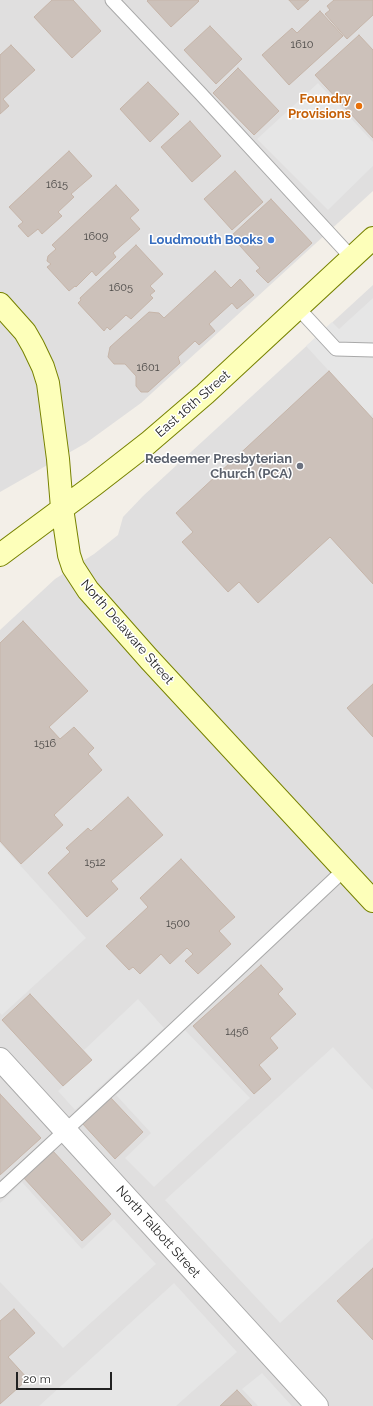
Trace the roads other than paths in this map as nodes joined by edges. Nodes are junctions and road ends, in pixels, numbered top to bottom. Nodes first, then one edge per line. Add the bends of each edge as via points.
1 (112, 0) edge
2 (373, 238) edge
3 (352, 258) junction
4 (0, 304) edge
5 (298, 308) junction
6 (373, 350) edge
7 (62, 508) junction
8 (0, 555) edge
9 (344, 870) junction
10 (373, 902) edge
11 (0, 1059) edge
12 (66, 1131) junction
13 (0, 1191) edge
14 (317, 1406) edge

1 - 3 lane
2 - 3 main road, East 16th Street
3 - 5 main road, East 16th Street
4 - 7 main road, North Delaware Street via 25,332 43,367 48,383
5 - 6 lane via 336,349
5 - 7 main road, East 16th Street via 148,443
7 - 8 main road, East 16th Street
7 - 9 main road, North Delaware Street via 69,555 73,567 88,590
9 - 10 main road, North Delaware Street
9 - 12 lane
11 - 12 street, North Talbott Street
12 - 13 lane
12 - 14 street, North Talbott Street

